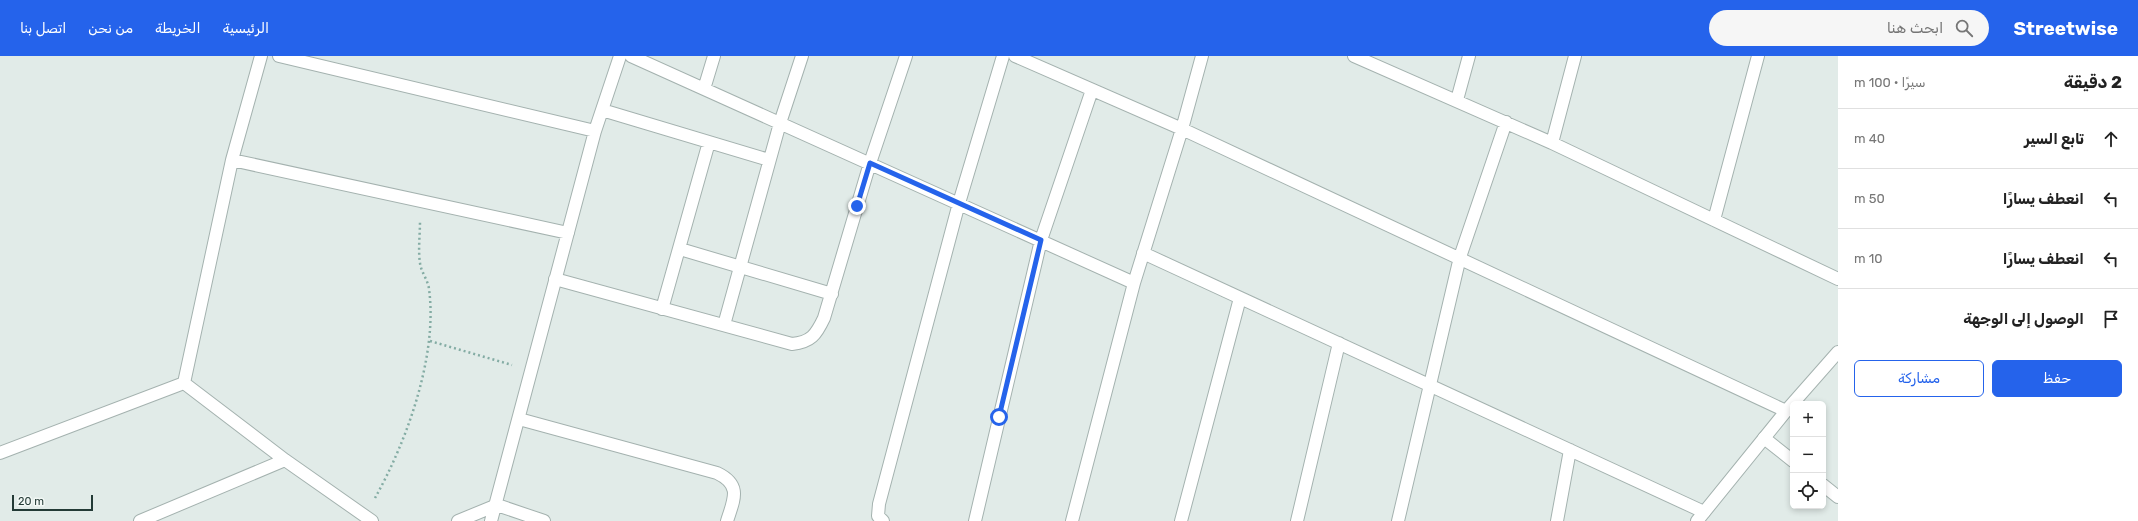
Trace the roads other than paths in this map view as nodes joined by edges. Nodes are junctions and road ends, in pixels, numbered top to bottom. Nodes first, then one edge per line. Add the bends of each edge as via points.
1 (261, 56) edge
2 (279, 56) edge
3 (620, 56) edge
4 (632, 56) edge
5 (714, 56) edge
6 (802, 56) edge
7 (906, 56) edge
8 (1002, 56) edge
9 (1015, 56) edge
10 (1202, 56) edge
11 (1469, 56) edge
12 (1575, 56) edge
13 (1758, 56) edge
14 (1359, 57) edge
15 (704, 89) junction
16 (1092, 90) junction
17 (1457, 100) junction
18 (602, 110) junction
19 (1506, 122) junction
20 (780, 123) junction
21 (1182, 129) junction
22 (595, 132) junction
23 (708, 142) junction
24 (1552, 143) junction
25 (232, 160) junction
26 (770, 160) junction
27 (870, 163) junction
28 (959, 203) junction
29 (1714, 220) junction
30 (568, 233) junction
31 (1041, 240) junction
32 (680, 249) junction
33 (1143, 253) junction
34 (1460, 257) junction
35 (739, 267) junction
36 (555, 279) junction
37 (1838, 279) edge
38 (1134, 283) junction
39 (832, 294) junction
40 (1240, 298) junction
41 (662, 309) junction
42 (724, 325) junction
43 (1339, 343) junction
44 (1838, 352) edge
45 (184, 383) junction
46 (1429, 384) junction
47 (1786, 411) junction
48 (519, 419) junction
49 (1764, 438) junction
50 (1570, 450) junction
51 (0, 452) edge
52 (1790, 458) edge
53 (285, 460) junction
54 (1826, 486) edge
55 (1838, 496) edge
56 (497, 505) junction
57 (1700, 517) edge
58 (368, 518) edge
59 (140, 521) edge
60 (458, 521) edge
61 (491, 521) edge
62 (544, 521) edge
63 (727, 521) edge
64 (882, 521) edge
65 (975, 521) edge
66 (1072, 521) edge
67 (1181, 521) edge
68 (1297, 521) edge
69 (1398, 521) edge
70 (1557, 521) edge

1 - 25 street
2 - 22 street
3 - 18 street
4 - 15 street
5 - 15 street
6 - 20 street
7 - 27 street
8 - 28 street
9 - 16 street
10 - 21 street
11 - 17 street
12 - 24 street
13 - 29 street
14 - 17 street
15 - 20 street
16 - 21 street
16 - 31 street
17 - 19 street
18 - 22 street
18 - 23 street
19 - 24 street
19 - 34 street
20 - 26 street
20 - 27 street
21 - 33 street
21 - 34 street
22 - 30 street
23 - 26 street
23 - 32 street
24 - 29 street
25 - 30 street
25 - 45 street
26 - 35 street
27 - 28 street
27 - 39 street
28 - 31 street
28 - 64 street via 879,504 878,516
29 - 37 street
30 - 36 street
31 - 38 street
31 - 65 street
32 - 35 street
32 - 41 street
33 - 38 street
33 - 40 street
34 - 46 street
34 - 47 street
35 - 39 street
35 - 42 street
36 - 41 street
36 - 48 street
38 - 66 street
39 - 42 street via 816,334 803,343 792,344
40 - 43 street
40 - 67 street
41 - 42 street
43 - 46 street
43 - 68 street
44 - 47 street
45 - 51 street
45 - 53 street
46 - 50 street
46 - 69 street
47 - 49 street
48 - 56 street
48 - 63 street via 717,473 732,484 734,491 734,500
49 - 52 street
49 - 57 street
50 - 57 street
50 - 70 street
53 - 58 street
53 - 59 street
54 - 55 street
56 - 60 street
56 - 61 street
56 - 62 street

